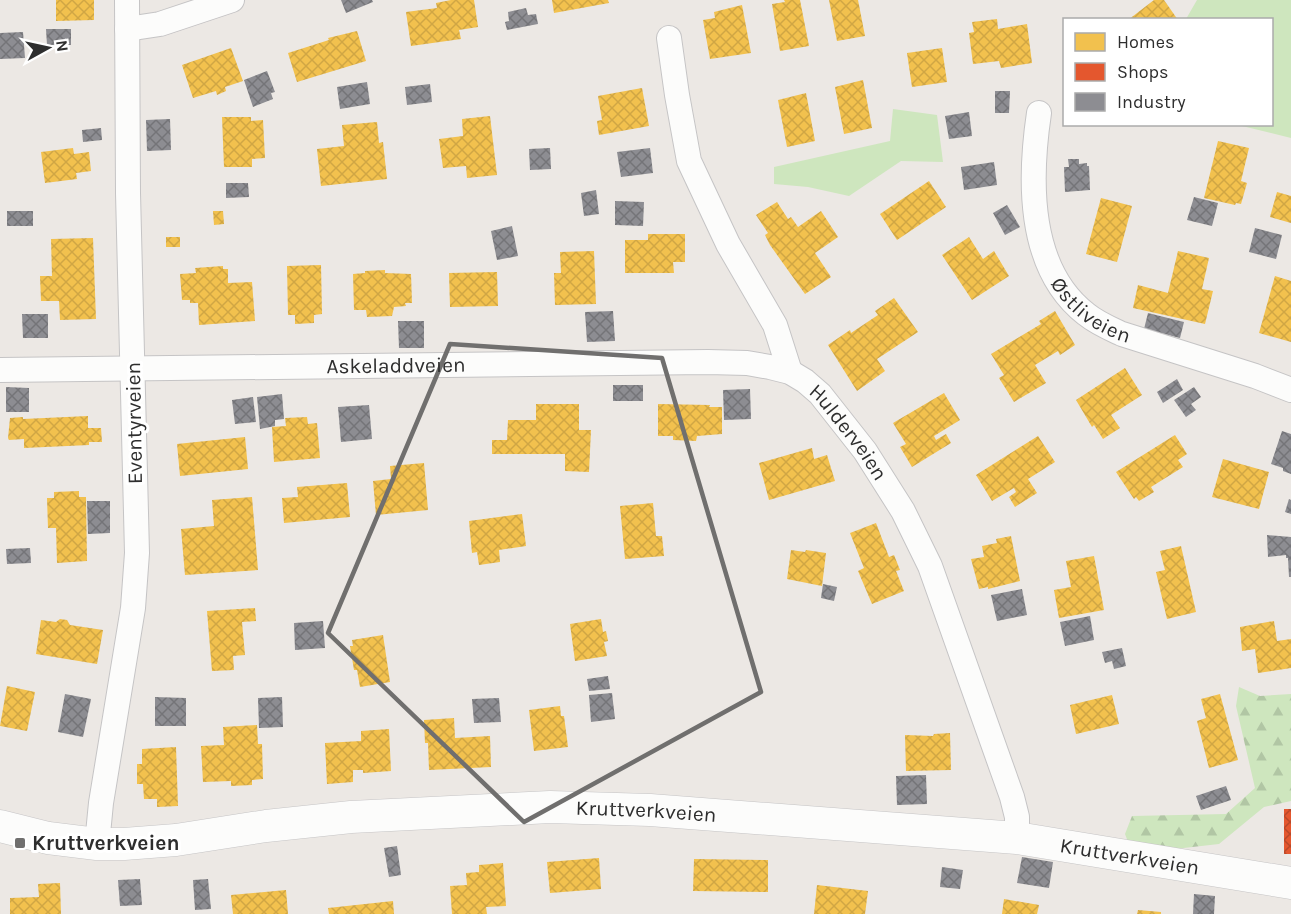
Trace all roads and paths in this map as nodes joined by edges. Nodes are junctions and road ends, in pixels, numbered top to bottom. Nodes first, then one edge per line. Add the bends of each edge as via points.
1 (127, 0) edge
2 (232, 0) edge
3 (127, 29) junction
4 (669, 38) dead end
5 (1039, 113) dead end
6 (133, 368) junction
7 (0, 370) edge
8 (790, 372) junction
9 (1291, 390) edge
10 (0, 826) edge
11 (1017, 838) junction
12 (97, 844) junction
13 (1291, 883) edge

1 - 3 street, Eventyrveien
2 - 3 street via 160,24
3 - 6 street, Eventyrveien
4 - 8 street, Hulderveien via 689,161 728,244 775,325
5 - 9 street, Østliveien via 1033,182 1039,235 1051,270 1072,301 1085,314 1122,334
6 - 7 street, Askeladdveien
6 - 8 street, Askeladdveien via 708,362 747,363
6 - 12 street, Eventyrveien via 136,578
8 - 11 street, Hulderveien via 806,381 845,423 887,484 916,536 945,606 1012,797
10 - 12 street, Kruttverkveien via 48,838
11 - 12 street, Kruttverkveien via 650,810 550,807 342,818 167,841
11 - 13 street, Kruttverkveien

